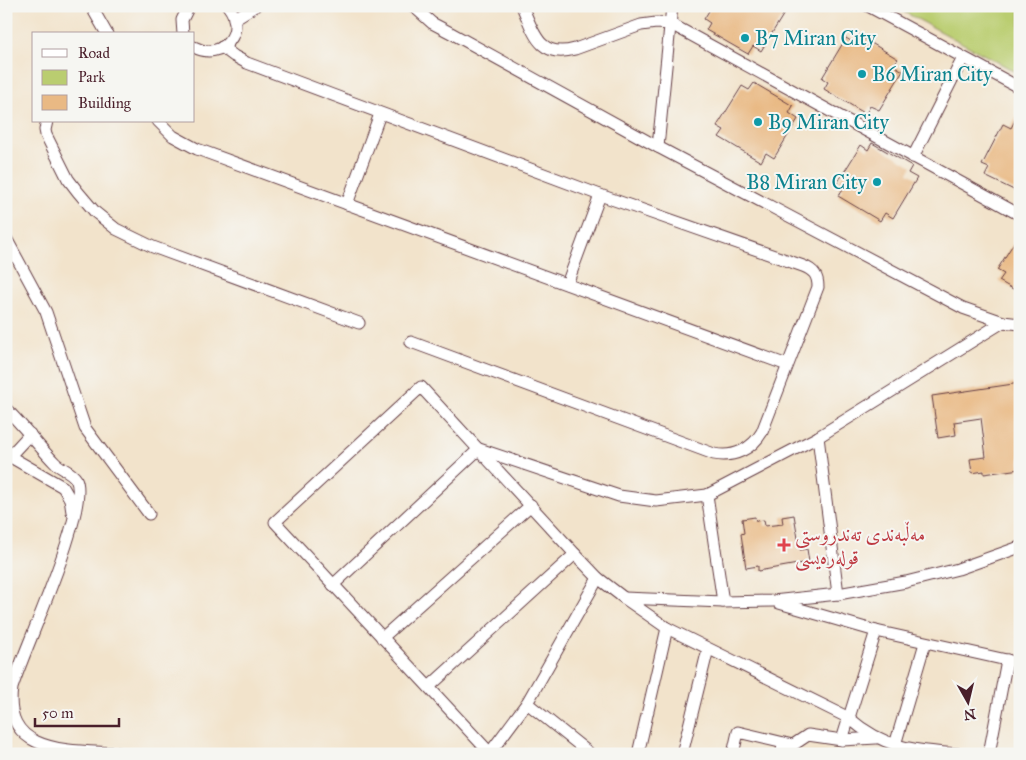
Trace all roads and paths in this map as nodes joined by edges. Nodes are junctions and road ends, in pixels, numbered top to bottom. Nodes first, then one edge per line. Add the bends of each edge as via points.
1 (91, 6) edge
2 (188, 6) edge
3 (228, 6) edge
4 (255, 6) edge
5 (413, 6) edge
6 (522, 6) edge
7 (672, 6) edge
8 (868, 6) edge
9 (234, 19) junction
10 (671, 24) junction
11 (106, 32) edge
12 (181, 32) edge
13 (195, 47) edge
14 (222, 47) junction
15 (963, 58) junction
16 (1020, 88) edge
17 (380, 114) junction
18 (47, 122) edge
19 (159, 122) edge
20 (658, 147) junction
21 (913, 157) junction
22 (600, 195) junction
23 (347, 204) junction
24 (1020, 215) edge
25 (6, 238) edge
26 (567, 284) junction
27 (1003, 322) junction
28 (359, 323) dead end
29 (1020, 324) edge
30 (411, 342) dead end
31 (787, 364) junction
32 (6, 409) edge
33 (30, 434) junction
34 (818, 437) junction
35 (479, 449) junction
36 (8, 458) edge
37 (707, 495) junction
38 (531, 505) junction
39 (149, 514) dead end
40 (73, 519) junction
41 (1020, 547) edge
42 (575, 554) junction
43 (598, 578) junction
44 (333, 585) junction
45 (838, 594) junction
46 (624, 598) junction
47 (773, 601) junction
48 (723, 602) junction
49 (667, 628) junction
50 (876, 631) junction
51 (382, 638) junction
52 (925, 643) junction
53 (708, 649) junction
54 (1008, 660) junction
55 (1020, 662) edge
56 (428, 687) junction
57 (526, 703) junction
58 (849, 718) junction
59 (876, 738) junction
60 (842, 740) junction
61 (895, 744) junction
62 (783, 748) edge
63 (921, 752) edge
64 (489, 753) edge
65 (125, 754) edge
66 (587, 754) edge
67 (638, 754) edge
68 (682, 754) edge
69 (733, 754) edge
70 (958, 754) edge
71 (989, 754) edge

1 - 11 street
2 - 12 street
3 - 9 street
4 - 9 street
5 - 20 street via 432,23
6 - 10 street via 535,38 553,51 575,49 648,23
7 - 10 street
8 - 15 street
9 - 14 street via 233,35
10 - 20 street
10 - 21 street
13 - 14 street via 206,51
14 - 17 street via 247,63
15 - 16 street
15 - 21 street
17 - 22 street
17 - 23 street
18 - 28 street via 46,135 68,179 89,206 116,229 153,247
19 - 23 street via 166,131 188,145
20 - 27 street via 962,308
21 - 24 street
22 - 26 street
22 - 31 street via 810,269 818,280 818,287
23 - 26 street
25 - 39 street via 46,312 85,428
26 - 31 street
27 - 29 street
27 - 34 street
30 - 31 street via 721,455 745,449 759,437
32 - 33 street
33 - 36 street
33 - 40 street via 56,464 76,479 78,492
34 - 37 street
34 - 45 street
35 - 37 street via 619,496 656,500
35 - 38 street
35 - 44 street
35 - 44 street via 421,387 275,522
36 - 40 street via 63,487 70,499
37 - 48 street
38 - 42 street
38 - 51 street
40 - 65 street via 57,573 16,675 11,694 12,710 22,731 39,744
41 - 45 street via 958,569
42 - 43 street
42 - 56 street
43 - 46 street
43 - 57 street
44 - 51 street
45 - 47 street
46 - 48 street
46 - 49 street
47 - 48 street
47 - 50 street
49 - 53 street
49 - 67 street
50 - 52 street
50 - 58 street
51 - 56 street
52 - 54 street
52 - 61 street
53 - 58 street
53 - 68 street
54 - 55 street
54 - 71 street
56 - 64 street
57 - 64 street
57 - 66 street
58 - 59 street
58 - 60 street
59 - 60 street
59 - 61 street
60 - 62 street via 808,735
61 - 63 street
62 - 69 street via 738,732
63 - 70 street

